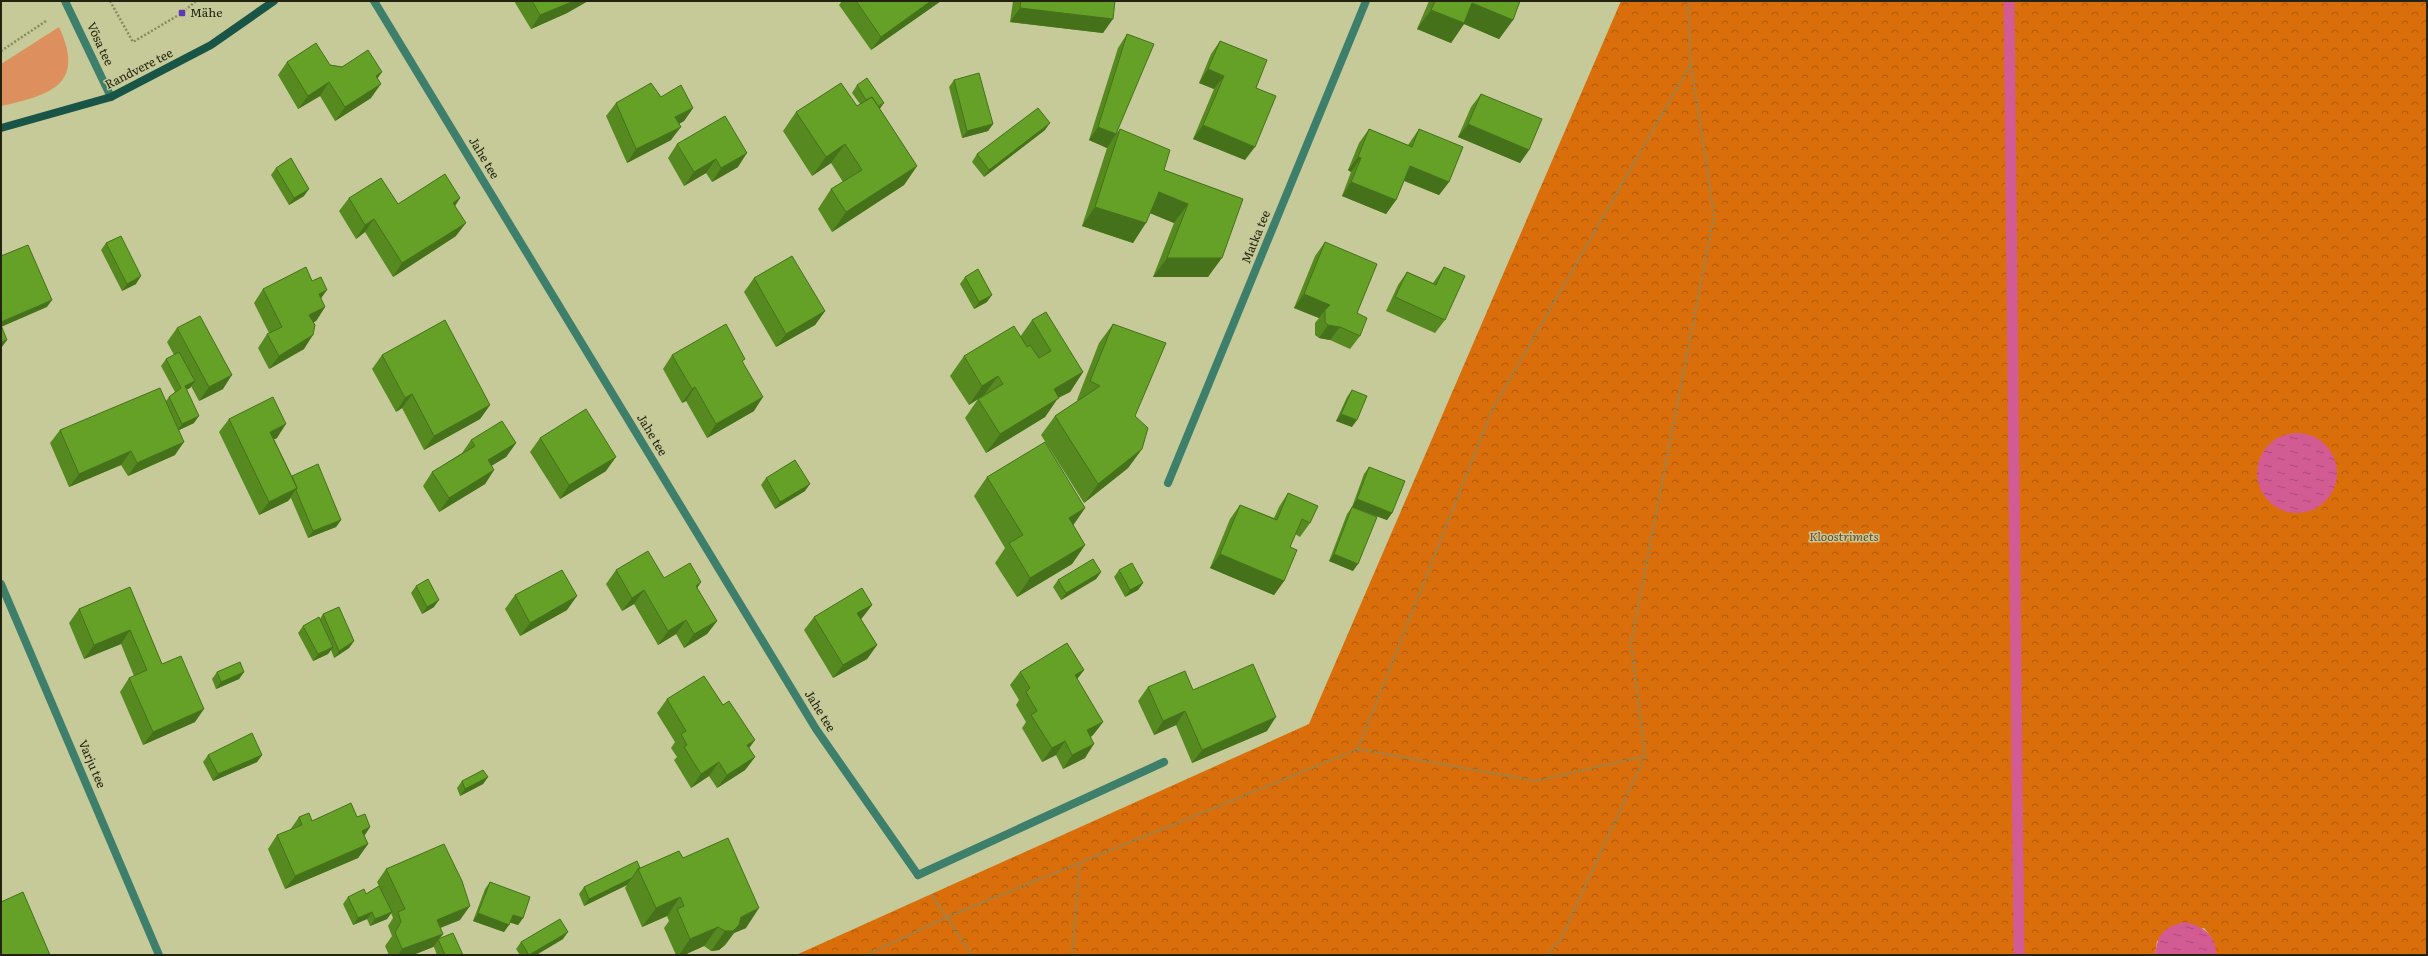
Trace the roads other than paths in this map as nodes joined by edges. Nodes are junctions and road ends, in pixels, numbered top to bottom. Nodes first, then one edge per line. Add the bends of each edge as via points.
1 (65, 1) edge
2 (274, 1) edge
3 (374, 1) edge
4 (1366, 1) edge
5 (111, 97) junction
6 (1, 128) edge
7 (1168, 483) dead end
8 (1, 584) edge
9 (1164, 762) dead end
10 (159, 955) edge

1 - 5 street, Võsa tee
2 - 5 main road, Randvere tee via 211,45
3 - 9 street, Jahe tee via 816,729 918,874
4 - 7 street, Matka tee
5 - 6 main road, Randvere tee
8 - 10 street, Varju tee

